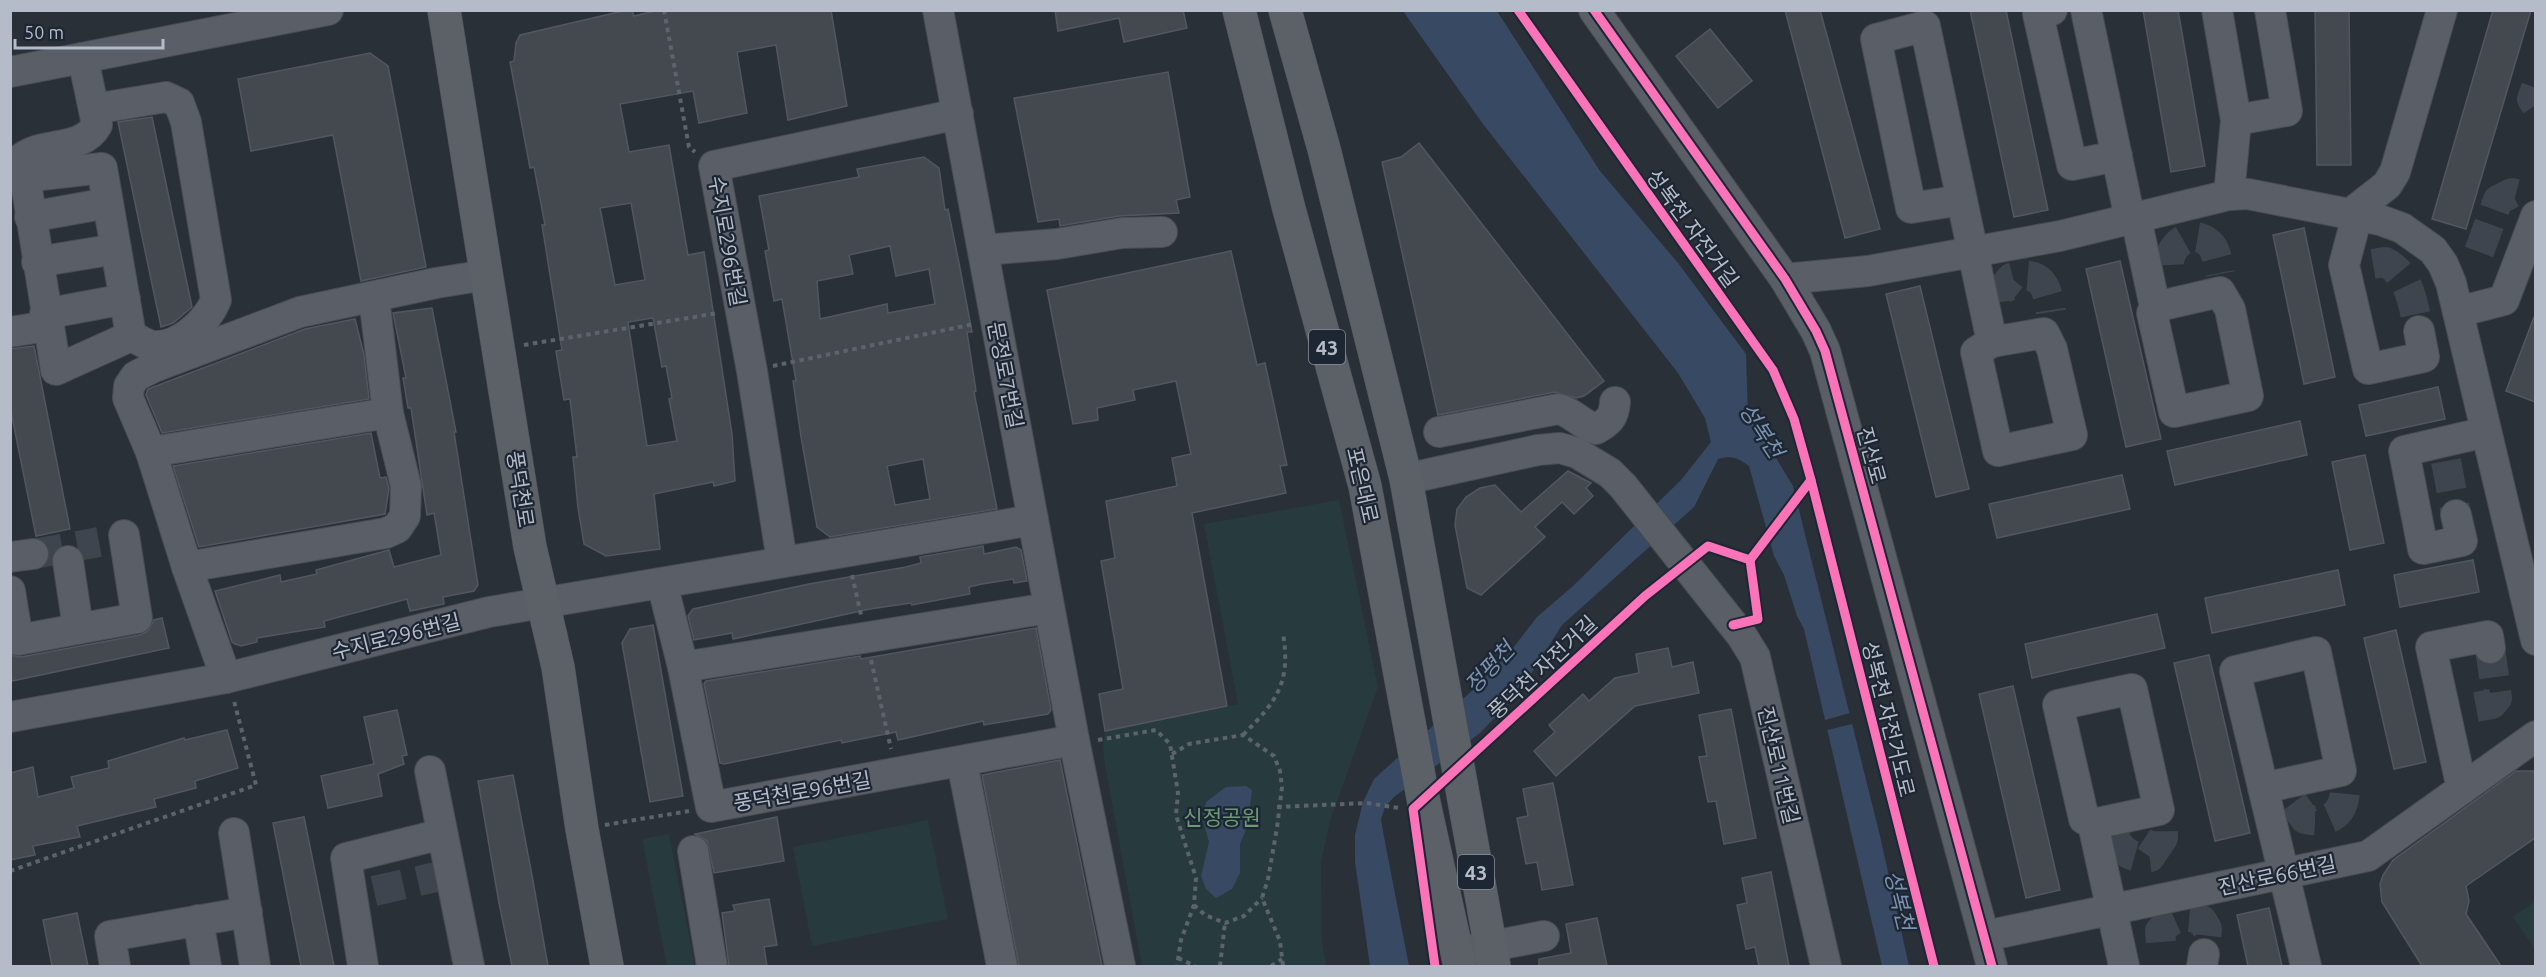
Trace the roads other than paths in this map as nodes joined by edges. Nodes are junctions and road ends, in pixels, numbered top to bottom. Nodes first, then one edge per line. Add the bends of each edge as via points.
1 (328, 10) edge
2 (444, 10) edge
3 (938, 10) edge
4 (1239, 10) edge
5 (1285, 10) edge
6 (1594, 10) edge
7 (2052, 10) edge
8 (2086, 10) edge
9 (2217, 10) edge
10 (2270, 10) edge
11 (2442, 10) edge
12 (1924, 18) edge
13 (82, 58) junction
14 (10, 72) edge
15 (94, 109) junction
16 (958, 114) junction
17 (2236, 120) junction
18 (2117, 156) junction
19 (24, 177) junction
20 (2229, 195) junction
21 (1962, 200) junction
22 (108, 203) junction
23 (2531, 204) edge
24 (2353, 215) junction
25 (30, 217) junction
26 (2133, 219) junction
27 (1162, 232) dead end
28 (116, 249) junction
29 (983, 250) junction
30 (1972, 252) junction
31 (37, 262) junction
32 (486, 275) junction
33 (1785, 279) junction
34 (374, 298) junction
35 (125, 299) junction
36 (2155, 307) junction
37 (2458, 312) junction
38 (47, 320) junction
39 (2419, 331) tunnel mouth
40 (10, 332) edge
41 (131, 336) junction
42 (1992, 342) junction
43 (1615, 402) dead end
44 (388, 413) junction
45 (1507, 418) junction
46 (1439, 432) dead end
47 (2486, 432) junction
48 (151, 452) junction
49 (1514, 455) junction
50 (1406, 479) junction
51 (2456, 514) tunnel mouth
52 (1033, 520) junction
53 (124, 535) dead end
54 (68, 561) dead end
55 (783, 561) junction
56 (187, 567) junction
57 (662, 583) junction
58 (10, 591) edge
59 (544, 602) junction
60 (1050, 608) junction
61 (78, 628) junction
62 (2535, 640) edge
63 (2490, 648) dead end
64 (683, 667) junction
65 (226, 678) junction
66 (10, 717) edge
67 (2535, 736) edge
68 (1074, 740) junction
69 (962, 762) junction
70 (430, 771) dead end
71 (2263, 788) junction
72 (2462, 789) junction
73 (2093, 824) junction
74 (234, 833) dead end
75 (442, 834) junction
76 (693, 851) dead end
77 (2283, 874) junction
78 (2112, 909) junction
79 (247, 912) junction
80 (198, 920) junction
81 (1544, 936) dead end
82 (1984, 936) junction
83 (1492, 957) edge
84 (1459, 960) edge
85 (115, 966) edge
86 (206, 966) edge
87 (255, 966) edge
88 (363, 966) edge
89 (469, 966) edge
90 (607, 966) edge
91 (712, 966) edge
92 (1002, 966) edge
93 (1120, 966) edge
94 (1826, 966) edge
95 (1992, 966) edge
96 (2124, 966) edge
97 (2306, 966) edge

1 - 13 street
2 - 32 main road, 풍덕천로
3 - 16 street, 문정로7번길
4 - 84 main road, 포은대로 / 43 via 1365,486 1404,687 1413,805
5 - 50 main road, 포은대로 / 43 via 1324,149
6 - 33 street, 진산로
7 - 18 street via 2038,14 2072,165
8 - 18 street
9 - 17 street
10 - 17 street via 2286,111
11 - 24 street via 2396,172
12 - 21 street
12 - 21 street via 1876,39 1911,208
13 - 14 street
13 - 15 street
15 - 19 street via 97,125 92,134 82,141 30,152 22,158
15 - 41 street via 166,97 179,103 186,122 216,300 210,316 196,330 164,344 152,346
16 - 29 street, 문정로7번길
16 - 55 street, 수지로296번길 via 714,166
17 - 20 street
18 - 26 street
19 - 22 street via 102,168
19 - 25 street
20 - 24 street via 2248,194
20 - 26 street
21 - 30 street
22 - 25 street
22 - 28 street
23 - 37 street via 2504,300
24 - 37 street via 2402,228 2433,250 2443,264
24 - 39 street via 2344,265 2368,369 2424,357
25 - 31 street
26 - 30 street
26 - 36 street
27 - 29 street via 1122,233 1057,244
28 - 31 street
28 - 35 street
29 - 52 street, 문정로7번길
30 - 33 street via 1868,271
30 - 42 street
31 - 38 street
32 - 34 street
32 - 59 main road, 풍덕천로 via 530,547
33 - 82 street, 진산로 via 1825,351
34 - 44 street
34 - 48 street via 300,312 136,376 129,386 128,399
35 - 38 street
35 - 41 street
36 - 36 street via 2152,314 2174,412 2248,396 2230,309 2220,283
37 - 47 street
38 - 40 street
38 - 41 street via 56,370
42 - 42 street via 1976,352 1998,451 2072,435 2048,322
43 - 45 street via 1608,423 1596,429 1558,409
44 - 48 street
44 - 56 street via 406,486 405,516 397,528
45 - 46 street
45 - 49 street
47 - 51 street via 2404,451 2423,549 2462,542
47 - 62 street
48 - 56 street
49 - 50 street
49 - 94 street, 진산로11번길 via 1560,448 1577,453 1610,473 1755,657
50 - 83 main road, 포은대로 / 43
52 - 55 street, 수지로296번길
52 - 60 street, 문정로7번길
53 - 61 street via 137,618
54 - 61 street
55 - 57 street, 수지로296번길
56 - 65 street
57 - 59 street, 수지로296번길
57 - 64 street, 풍덕천로96번길
58 - 61 street via 18,640
59 - 65 street, 수지로296번길 via 489,612
59 - 90 main road, 풍덕천로
60 - 64 street
60 - 68 street, 문정로7번길
63 - 72 street via 2488,636 2431,647
64 - 69 street, 풍덕천로96번길 via 711,807
65 - 66 street, 수지로296번길
67 - 72 street, 진산로66번길
68 - 69 street, 풍덕천로96번길
68 - 93 street
69 - 92 street
70 - 75 street
71 - 71 street via 2235,671 2316,652 2343,778
71 - 77 street
72 - 77 street, 진산로66번길 via 2368,856
73 - 73 street via 2084,819 2058,705 2132,689 2161,819
73 - 78 street
74 - 79 street
75 - 88 street via 346,858
75 - 89 street via 443,875
76 - 91 street
77 - 78 street, 진산로66번길
77 - 97 street
78 - 82 street, 진산로66번길
78 - 96 street
79 - 80 street
79 - 87 street
80 - 85 street via 110,936
80 - 86 street
81 - 83 street
82 - 95 street, 진산로
83 - 84 street

